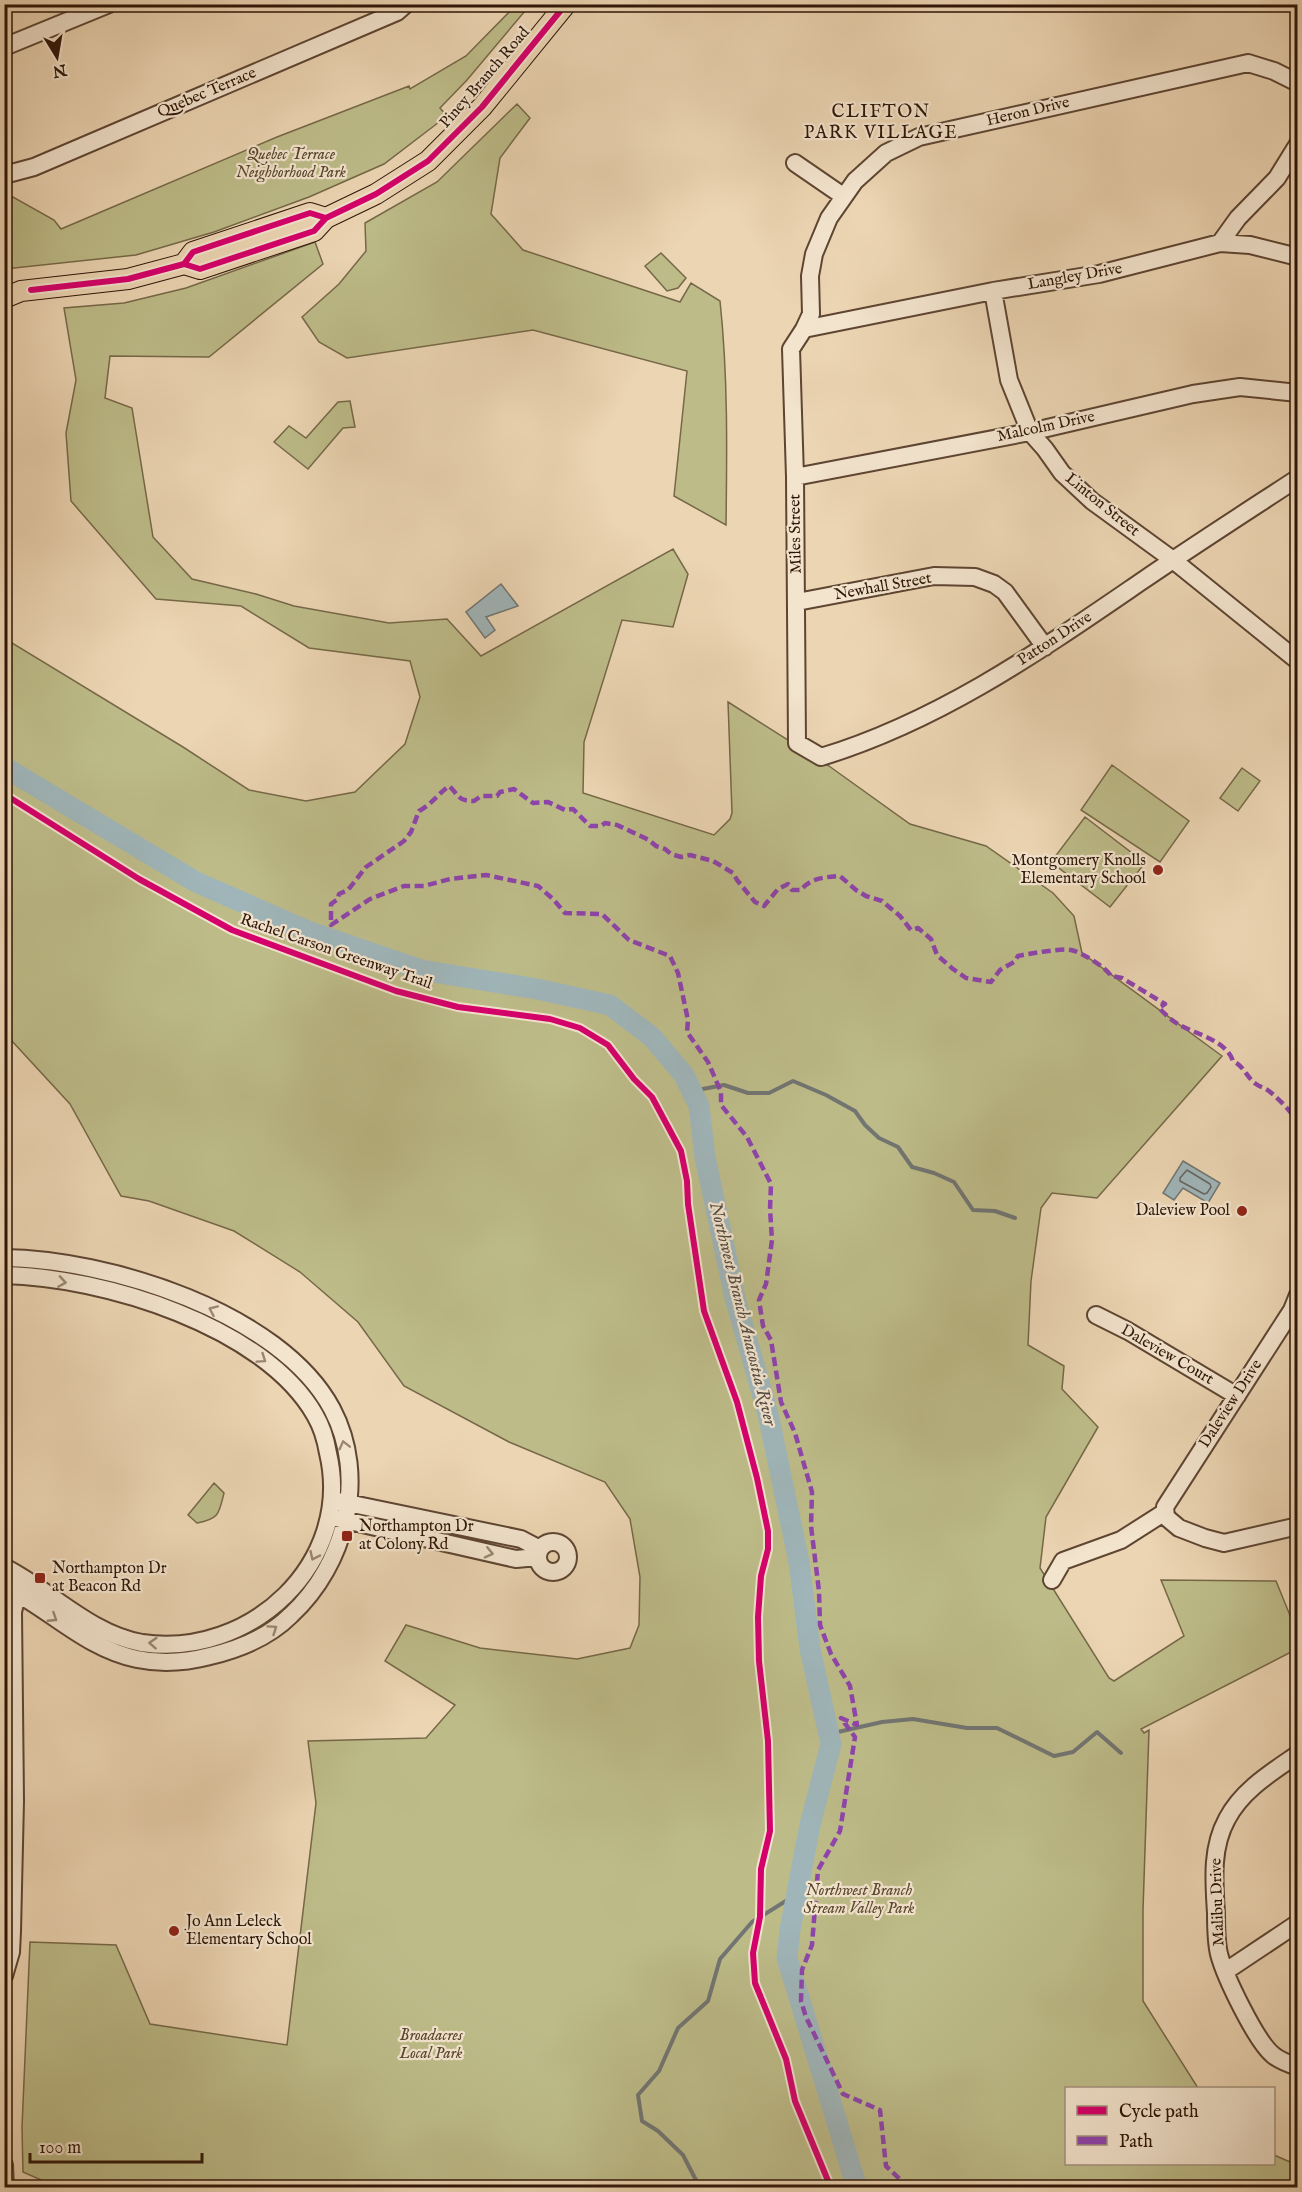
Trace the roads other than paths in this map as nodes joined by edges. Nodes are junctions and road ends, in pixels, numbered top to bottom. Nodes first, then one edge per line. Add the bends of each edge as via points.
1 (109, 4) edge
2 (406, 4) edge
3 (566, 4) edge
4 (4, 47) edge
5 (1298, 83) edge
6 (1298, 144) edge
7 (795, 163) dead end
8 (4, 175) edge
9 (843, 196) junction
10 (1220, 243) junction
11 (1298, 257) edge
12 (10, 290) edge
13 (993, 291) junction
14 (804, 329) junction
15 (1298, 393) edge
16 (1030, 432) junction
17 (795, 477) junction
18 (1298, 478) edge
19 (1173, 560) junction
20 (797, 602) junction
21 (1045, 647) junction
22 (1298, 661) edge
23 (798, 743) joint
24 (4, 1258) edge
25 (4, 1275) edge
26 (1298, 1294) edge
27 (1096, 1316) dead end
28 (1237, 1396) junction
29 (337, 1507) junction
30 (1165, 1512) junction
31 (346, 1520) junction
32 (1298, 1526) edge
33 (4, 1567) edge
34 (21, 1575) junction
35 (1052, 1580) dead end
36 (11, 1590) edge
37 (244, 1626) junction
38 (253, 1641) junction
39 (1298, 1754) edge
40 (1298, 1923) edge
41 (1226, 1971) junction
42 (4, 1976) edge
43 (1292, 2065) edge
44 (4, 2165) edge
45 (5, 2187) edge

1 - 4 street
2 - 8 street, Quebec Terrace via 397,12 45,162
3 - 12 main road, Piney Branch Road via 482,107 428,160 376,194 326,218 314,231 200,269 184,264 128,279
5 - 9 street, Heron Drive via 1248,63 919,137 886,153
6 - 10 street via 1277,177
7 - 9 street
9 - 14 street, Heron Drive via 814,254 811,314
10 - 11 street, Langley Drive via 1250,245
10 - 13 street, Langley Drive via 1099,274
13 - 14 street, Langley Drive
13 - 16 street, Linton Street via 1009,380
14 - 17 street, Miles Street via 791,349
15 - 16 street, Malcolm Drive via 1240,387 1193,394
16 - 17 street, Malcolm Drive
16 - 19 street, Linton Street via 1062,473 1092,501
17 - 20 street, Miles Street
18 - 19 street, Patton Drive
19 - 21 street, Patton Drive
19 - 22 street, Linton Street
20 - 21 street, Newhall Street via 934,576 975,577 1005,592
20 - 23 street, Miles Street
21 - 23 street, Patton Drive via 941,709 842,751 821,757
29 -> 24 street via 350,1469 342,1436 332,1409 290,1356 226,1316 167,1289 94,1269
25 -> 29 street via 90,1286 161,1305 218,1331 278,1370 301,1393 316,1417 326,1441
26 - 28 street, Daleview Drive via 1292,1310
27 - 28 street, Daleview Court
28 - 30 street, Daleview Drive
29 - 31 street
31 -> 29 street via 516,1559 539,1553 521,1539
29 -> 37 street via 297,1584 279,1603
30 - 32 street via 1179,1528 1224,1543
30 - 35 street, Daleview Drive via 1121,1540 1063,1561
38 -> 31 street via 291,1616 310,1595 332,1560
33 - 34 street
34 - 36 street
37 -> 34 street via 189,1644 141,1642 98,1626
36 -> 38 street via 89,1641 110,1652 138,1659 192,1661
36 - 42 street via 15,1802 11,1952
37 - 38 street
39 - 41 street, Malibu Drive via 1248,1791 1227,1817 1218,1839 1214,1873 1217,1937
40 - 41 street
41 - 43 street, Malibu Drive via 1256,2037 1272,2055
44 - 45 street

